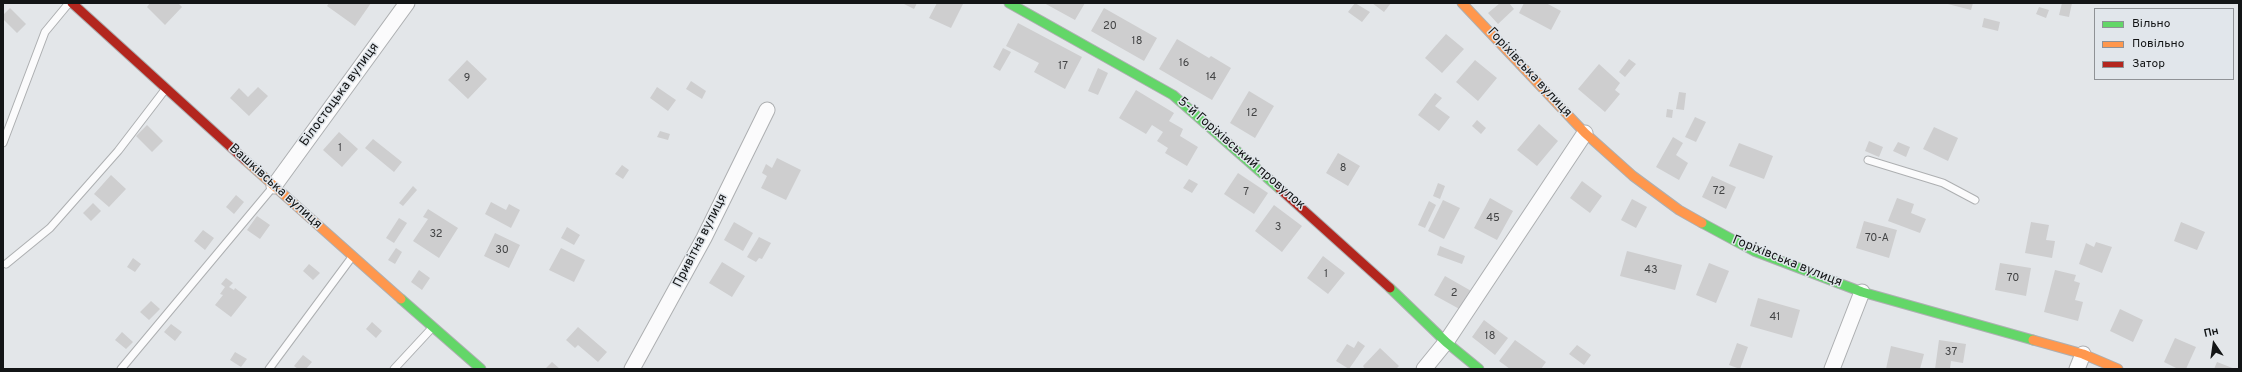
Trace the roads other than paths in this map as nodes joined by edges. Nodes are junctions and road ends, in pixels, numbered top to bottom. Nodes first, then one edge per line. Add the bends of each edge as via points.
1 (71, 3) edge
2 (407, 3) edge
3 (1009, 3) edge
4 (1462, 3) edge
5 (165, 89) junction
6 (766, 110) dead end
7 (1585, 133) junction
8 (3, 143) edge
9 (1868, 160) dead end
10 (274, 186) junction
11 (1975, 200) dead end
12 (353, 256) junction
13 (6, 264) dead end
14 (1862, 292) junction
15 (433, 327) junction
16 (1446, 342) junction
17 (2083, 354) junction
18 (121, 369) edge
19 (269, 369) edge
20 (394, 369) edge
21 (481, 369) edge
22 (632, 369) edge
23 (1424, 369) edge
24 (1480, 369) edge
25 (1832, 369) edge
26 (2077, 369) edge
27 (2118, 369) edge

1 - 5 street, Вашківська вулиця
1 - 8 lane via 45,32
2 - 10 street, Білостоцька вулиця
3 - 16 street, 5-й Горіхівський провулок via 1173,95 1346,247
4 - 7 street, Горіхівська вулиця
5 - 10 street, Вашківська вулиця
5 - 13 lane via 118,151 50,228
6 - 22 street, Привітна вулиця via 704,238
7 - 14 street, Горіхівська вулиця via 1648,188 1686,214 1754,251
7 - 16 street
9 - 11 lane via 1943,184
10 - 12 street, Вашківська вулиця
10 - 18 lane
12 - 15 street, Вашківська вулиця
12 - 19 lane
14 - 17 street, Горіхівська вулиця
14 - 25 street
15 - 20 lane
15 - 21 street, Вашківська вулиця
16 - 23 street
16 - 24 street, 5-й Горіхівський провулок
17 - 26 street
17 - 27 street, Горіхівська вулиця

